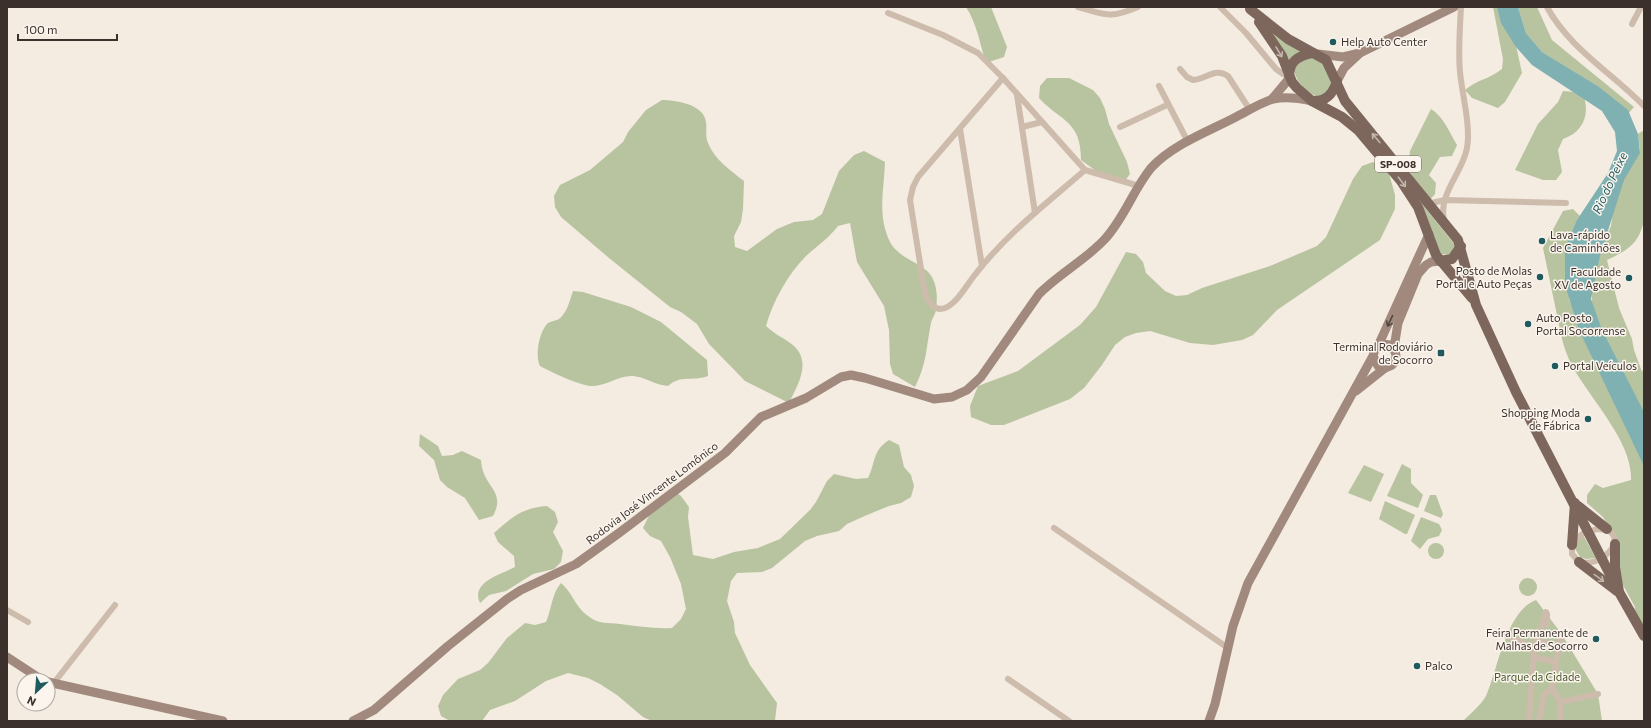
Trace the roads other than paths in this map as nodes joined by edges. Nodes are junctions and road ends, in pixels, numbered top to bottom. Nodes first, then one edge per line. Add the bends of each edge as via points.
1 (1078, 7) edge
2 (1138, 7) edge
3 (1220, 7) edge
4 (1454, 7) edge
5 (1461, 7) edge
6 (1547, 7) edge
7 (1641, 7) edge
8 (1249, 8) edge
9 (888, 13) dead end
10 (1632, 24) dead end
11 (1313, 53) junction
12 (1360, 53) junction
13 (1180, 69) dead end
14 (1289, 75) junction
15 (1003, 78) junction
16 (1337, 81) junction
17 (1159, 86) dead end
18 (1017, 95) junction
19 (1272, 100) junction
20 (1312, 101) junction
21 (1167, 105) junction
22 (1644, 106) edge
23 (1250, 110) junction
24 (1042, 122) junction
25 (1022, 127) junction
26 (1120, 127) dead end
27 (960, 129) junction
28 (1188, 142) junction
29 (1085, 170) junction
30 (1139, 186) junction
31 (1445, 200) junction
32 (1566, 203) dead end
33 (1427, 204) junction
34 (1035, 213) junction
35 (1445, 225) junction
36 (1429, 234) junction
37 (1461, 246) junction
38 (1440, 261) junction
39 (982, 266) junction
40 (1476, 305) junction
41 (1378, 346) junction
42 (1394, 348) junction
43 (1373, 356) junction
44 (1384, 368) junction
45 (1351, 394) junction
46 (1575, 503) junction
47 (1054, 528) dead end
48 (1607, 529) junction
49 (1588, 530) junction
50 (1615, 544) junction
51 (1572, 545) junction
52 (1602, 558) junction
53 (1579, 562) junction
54 (1619, 592) junction
55 (115, 605) dead end
56 (7, 610) edge
57 (28, 622) dead end
58 (1548, 625) dead end
59 (1561, 633) dead end
60 (1506, 635) dead end
61 (1644, 636) edge
62 (1545, 642) dead end
63 (1535, 645) junction
64 (1228, 648) junction
65 (7, 657) edge
66 (1533, 657) junction
67 (1556, 662) junction
68 (30, 672) edge
69 (56, 677) edge
70 (1008, 679) dead end
71 (56, 684) edge
72 (1552, 688) junction
73 (1598, 694) dead end
74 (1560, 702) junction
75 (1215, 704) junction
76 (223, 721) edge
77 (353, 721) edge
78 (1069, 721) edge
79 (1209, 721) edge
80 (1215, 721) edge
81 (1529, 721) edge
82 (1539, 721) edge
83 (1560, 721) edge

1 - 2 street via 1108,16
3 - 14 street via 1246,33 1276,70
4 - 12 main road
5 - 31 street via 1459,62 1468,146
6 - 22 street via 1565,35
7 - 10 street
8 - 11 main road, SP-008 via 1288,39
8 -> 14 main road, SP-008 via 1282,56
9 - 15 street via 969,47
11 - 12 main road via 1343,57
11 - 14 main road via 1299,57 1290,68
11 - 16 main road, SP-008 via 1326,60
12 - 16 main road via 1344,68
13 - 23 street via 1193,80 1214,72 1224,73
14 - 19 main road, Rodovia José Vincente Lomônico
14 - 20 main road, SP-008 via 1297,88
15 - 18 street
15 - 27 street
16 - 20 main road via 1334,90 1326,99
33 -> 16 main road, SP-008 via 1409,177 1345,101
17 - 21 street
18 - 24 street
18 - 25 street
19 - 20 main road, Rodovia José Vincente Lomônico via 1297,98
19 - 23 main road, Rodovia José Vincente Lomônico
20 -> 36 main road, SP-008 via 1349,123 1376,151 1412,197
21 - 26 street
21 - 28 street
23 - 28 main road, Rodovia José Vincente Lomônico
24 - 25 street
24 - 29 street
25 - 34 street
27 - 39 street
27 - 39 street via 918,177 911,194 925,294 929,303 936,308 947,308
28 - 30 main road, Rodovia José Vincente Lomônico via 1161,159 1151,168
29 - 30 street
29 - 34 street
30 - 77 main road, Rodovia José Vincente Lomônico via 1108,236 1039,294 981,377 967,390 952,397 934,399 865,378 846,376 825,385 806,398 761,417 725,453 619,533 576,564 507,599 374,710
31 - 32 street
31 - 33 street
31 - 35 street via 1442,209
33 - 35 main road, SP-008
34 - 39 street
35 - 37 main road, SP-008
36 - 38 main road, SP-008 via 1432,247
36 -> 41 main road
37 - 38 main road via 1452,259
37 - 40 main road, SP-008
38 - 40 main road, SP-008
38 - 42 main road via 1431,262 1418,274 1398,323
40 - 46 main road, SP-008 via 1516,392
41 - 42 main road via 1386,344
41 - 43 main road
42 - 44 main road via 1395,362
43 - 44 main road via 1375,363
43 - 45 main road
44 - 45 main road
45 - 64 main road via 1248,583
46 - 48 main road
46 - 49 main road, SP-008
46 - 51 main road
47 - 64 street
48 - 49 street
48 - 50 street via 1614,536
49 - 51 street via 1577,537
49 - 52 main road, SP-008
50 - 52 street
50 - 54 main road
51 - 53 street via 1572,554
52 - 53 street via 1588,563
52 - 54 main road, SP-008
53 -> 54 main road
54 - 61 main road, SP-008
55 - 69 street
56 - 57 street
58 - 63 street via 1546,612
59 - 67 street
60 - 63 street
62 - 63 street
63 - 66 street
64 - 75 main road
65 - 68 main road
66 - 67 street
66 - 81 street
67 - 72 street
70 - 78 street
71 - 76 main road
72 - 74 street
72 - 82 street via 1544,695
73 - 74 street
74 - 83 street
75 - 79 main road
75 - 80 main road

